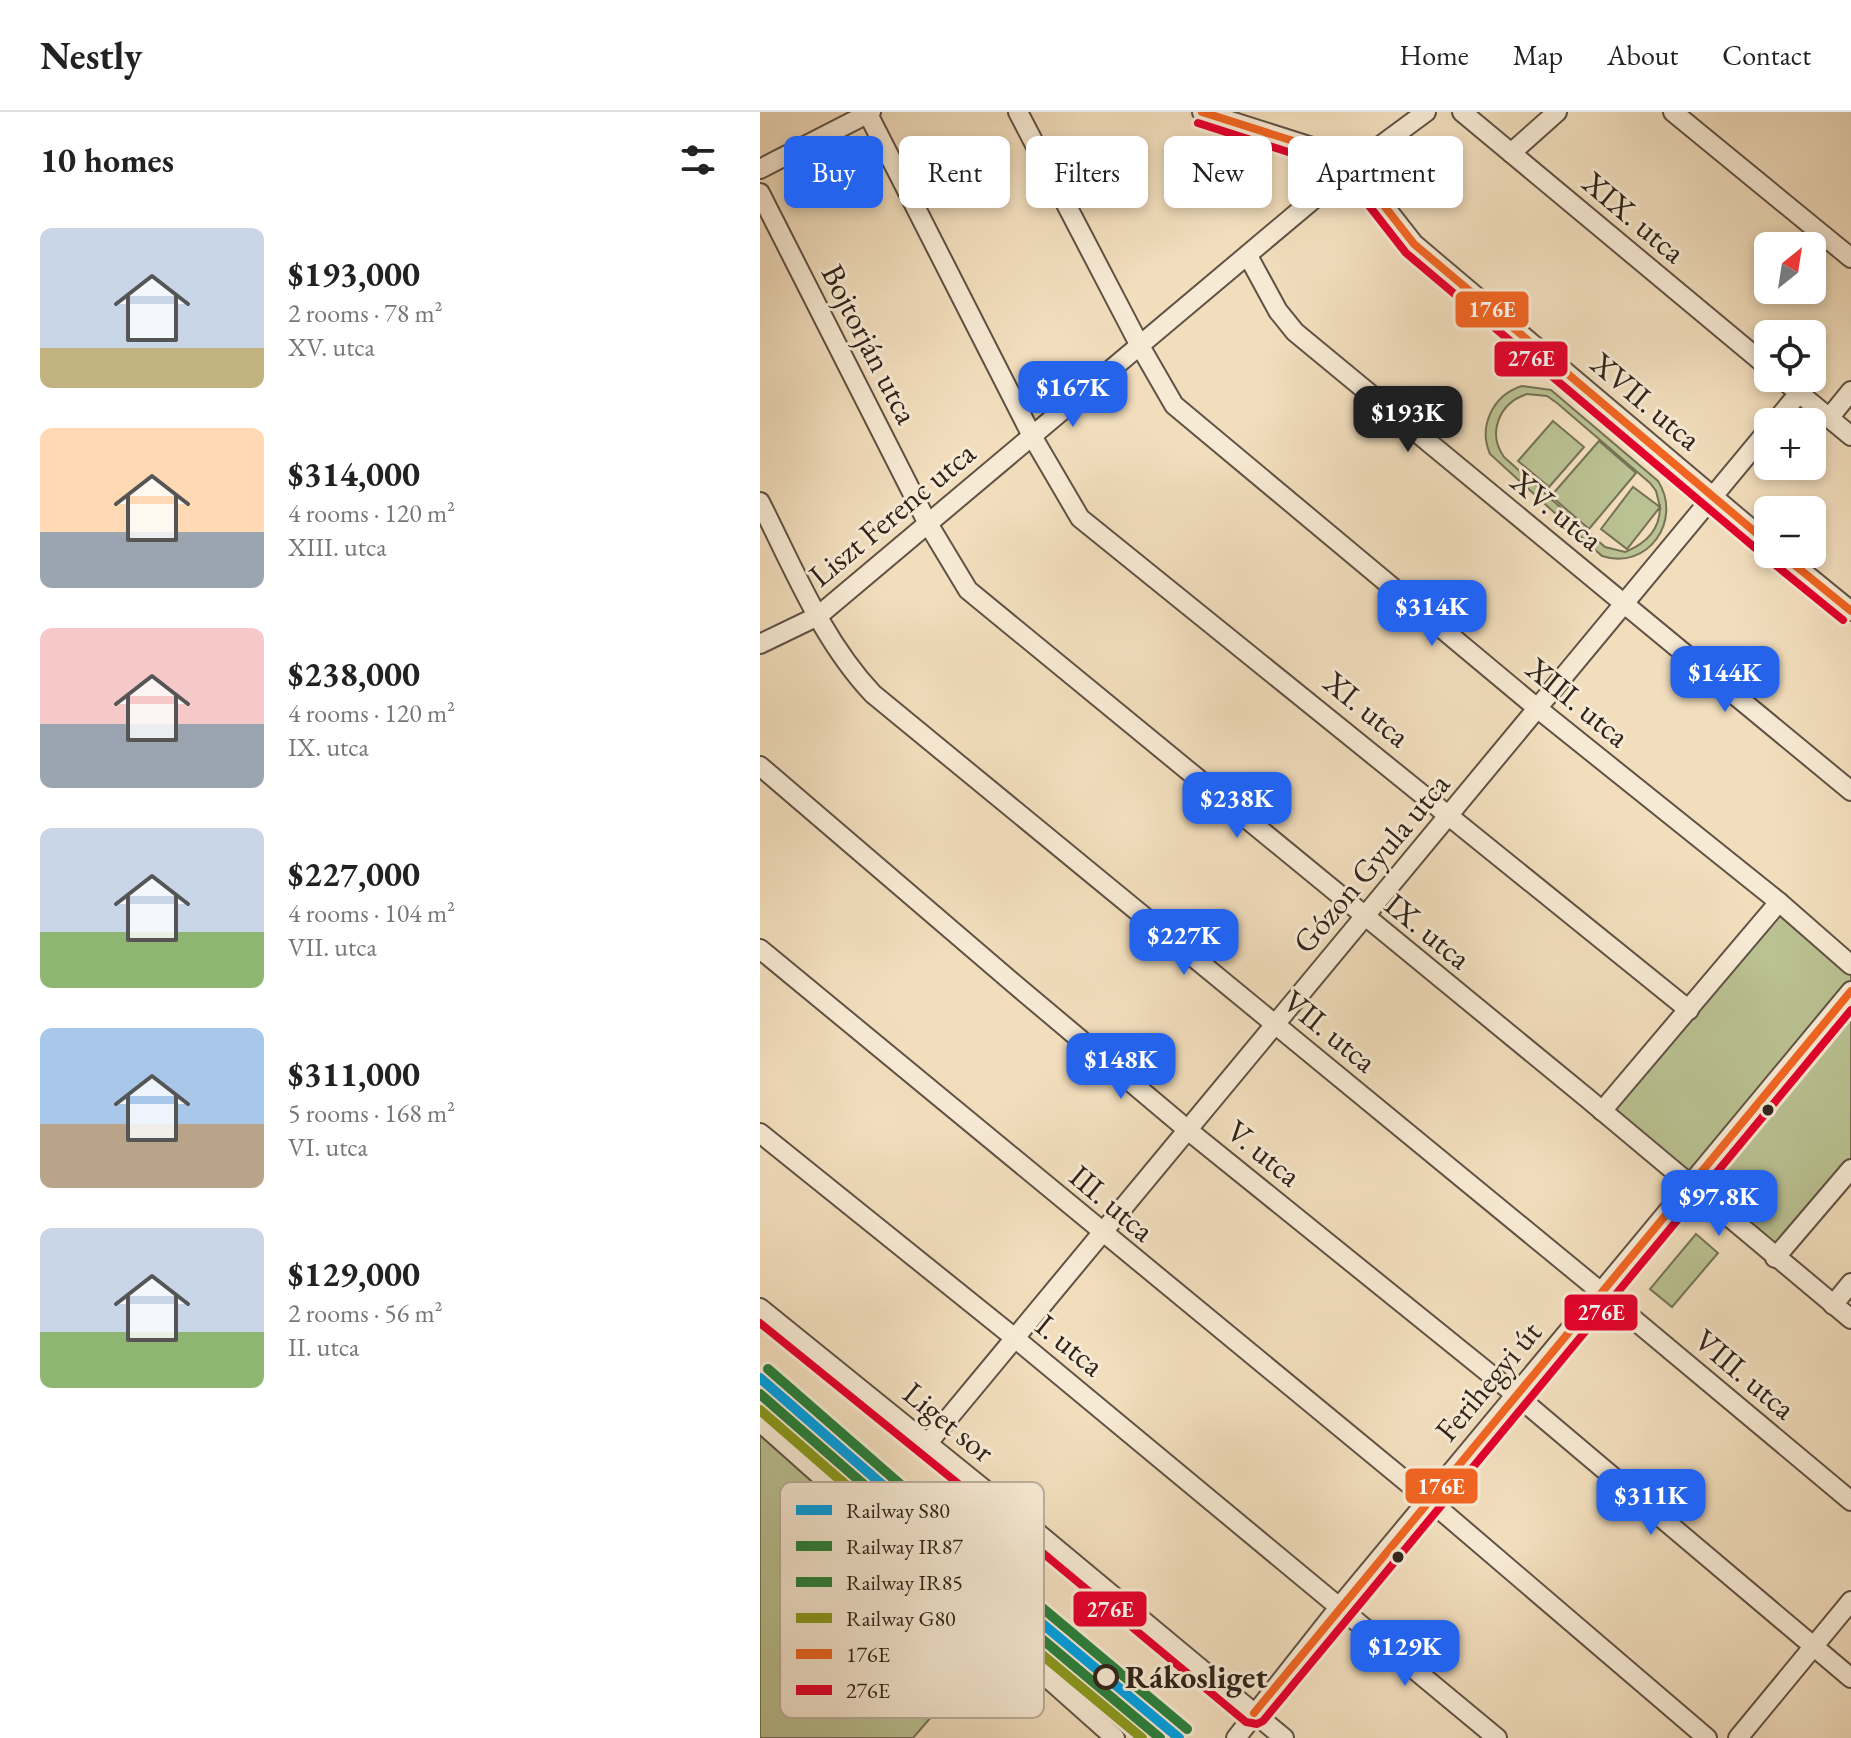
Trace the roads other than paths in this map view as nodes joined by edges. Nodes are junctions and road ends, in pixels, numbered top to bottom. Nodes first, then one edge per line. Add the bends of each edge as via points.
1 (1018, 112) edge
2 (1202, 112) edge
3 (1426, 112) edge
4 (1462, 112) edge
5 (1557, 112) edge
6 (1673, 112) edge
7 (869, 113) edge
8 (1394, 136) edge
9 (1288, 139) edge
10 (1511, 153) junction
11 (760, 169) edge
12 (760, 193) edge
13 (1304, 208) edge
14 (1386, 208) edge
15 (1248, 256) junction
16 (1851, 258) edge
17 (1140, 346) junction
18 (1754, 355) edge
19 (1851, 391) edge
20 (1799, 393) joint
21 (1787, 408) edge
22 (1829, 418) junction
23 (1032, 436) junction
24 (1851, 436) edge
25 (1754, 447) edge
26 (1712, 497) junction
27 (760, 502) edge
28 (927, 522) junction
29 (1754, 532) edge
30 (1798, 568) edge
31 (1625, 604) junction
32 (1851, 611) edge
33 (818, 616) junction
34 (760, 644) edge
35 (1537, 708) junction
36 (760, 766) edge
37 (1851, 791) edge
38 (1451, 815) junction
39 (1779, 902) junction
40 (1365, 918) junction
41 (760, 949) edge
42 (1851, 965) edge
43 (1851, 991) edge
44 (1689, 1010) junction
45 (1275, 1025) junction
46 (1602, 1111) junction
47 (1189, 1131) junction
48 (760, 1133) edge
49 (1851, 1169) edge
50 (1689, 1185) junction
51 (1103, 1234) junction
52 (1775, 1258) junction
53 (1851, 1283) edge
54 (1601, 1292) junction
55 (1833, 1305) junction
56 (760, 1308) edge
57 (1851, 1319) edge
58 (1016, 1339) junction
59 (1516, 1395) junction
60 (760, 1422) edge
61 (927, 1444) junction
62 (827, 1482) edge
63 (973, 1482) edge
64 (1428, 1501) junction
65 (1851, 1501) edge
66 (1044, 1540) edge
67 (1851, 1601) edge
68 (1340, 1606) junction
69 (1813, 1647) junction
70 (1044, 1675) edge
71 (1851, 1678) edge
72 (1254, 1713) junction
73 (1115, 1738) edge
74 (1236, 1738) edge
75 (1284, 1738) edge
76 (1497, 1738) edge
77 (1707, 1738) edge
78 (1738, 1738) edge

1 - 17 street, XIII. utca
2 - 9 street
3 - 8 street, Liszt Ferenc utca
4 - 10 street, XIX. utca
5 - 10 street
6 - 16 street
7 - 11 street
7 - 23 street, XI. utca
10 - 18 street, XIX. utca
12 - 28 street, Bojtorján utca
13 - 15 street, Liszt Ferenc utca
14 - 26 street, XVII. utca via 1414,244
15 - 17 street, Liszt Ferenc utca
15 - 31 street, XV. utca via 1295,332
17 - 23 street, Liszt Ferenc utca
17 - 35 street, XIII. utca via 1174,405
19 - 22 street
20 - 21 street
20 - 22 street
22 - 24 street
23 - 28 street, Liszt Ferenc utca
23 - 38 street, XI. utca via 1080,518
25 - 26 street, Gózon Gyula utca
26 - 29 street, XVII. utca
26 - 31 street, Gózon Gyula utca
27 - 33 street, VII. utca
28 - 33 street, Liszt Ferenc utca
28 - 40 street, IX. utca via 968,590
30 - 32 street
31 - 35 street, Gózon Gyula utca
31 - 37 street, XV. utca
33 - 34 street, Liszt Ferenc utca
33 - 45 street, VII. utca via 851,670 873,694
35 - 38 street, Gózon Gyula utca
35 - 39 street, XIII. utca
36 - 47 street, V. utca
38 - 40 street, Gózon Gyula utca
38 - 44 street, XI. utca
39 - 42 street, XIII. utca
39 - 44 street
40 - 45 street, Gózon Gyula utca
40 - 46 street, IX. utca
41 - 51 street, III. utca
43 - 50 street, Ferihegyi út
44 - 46 street
45 - 47 street, Gózon Gyula utca
45 - 54 street, VII. utca
46 - 50 street, IX. utca
47 - 51 street, Gózon Gyula utca
47 - 59 street, V. utca
48 - 58 street, I. utca
49 - 52 street
50 - 52 street, IX. utca
50 - 54 street, Ferihegyi út
51 - 58 street, Gózon Gyula utca
51 - 64 street, III. utca
52 - 55 street, IX. utca
53 - 55 street
54 - 59 street, Ferihegyi út
54 - 65 street, VIII. utca
55 - 57 street, IX. utca
56 - 61 street, Liget sor
58 - 61 street, Gózon Gyula utca
58 - 68 street, I. utca
59 - 64 street, Ferihegyi út
59 - 69 street, V. utca
60 - 62 street
61 - 63 street, Liget sor
64 - 68 street, Ferihegyi út
64 - 77 street, III. utca
66 - 72 street, Liget sor
67 - 69 street
68 - 72 street, Ferihegyi út
68 - 76 street, I. utca
69 - 71 street, V. utca
69 - 78 street
70 - 73 street
72 - 74 street, Ferihegyi út
72 - 75 street, Liget sor

